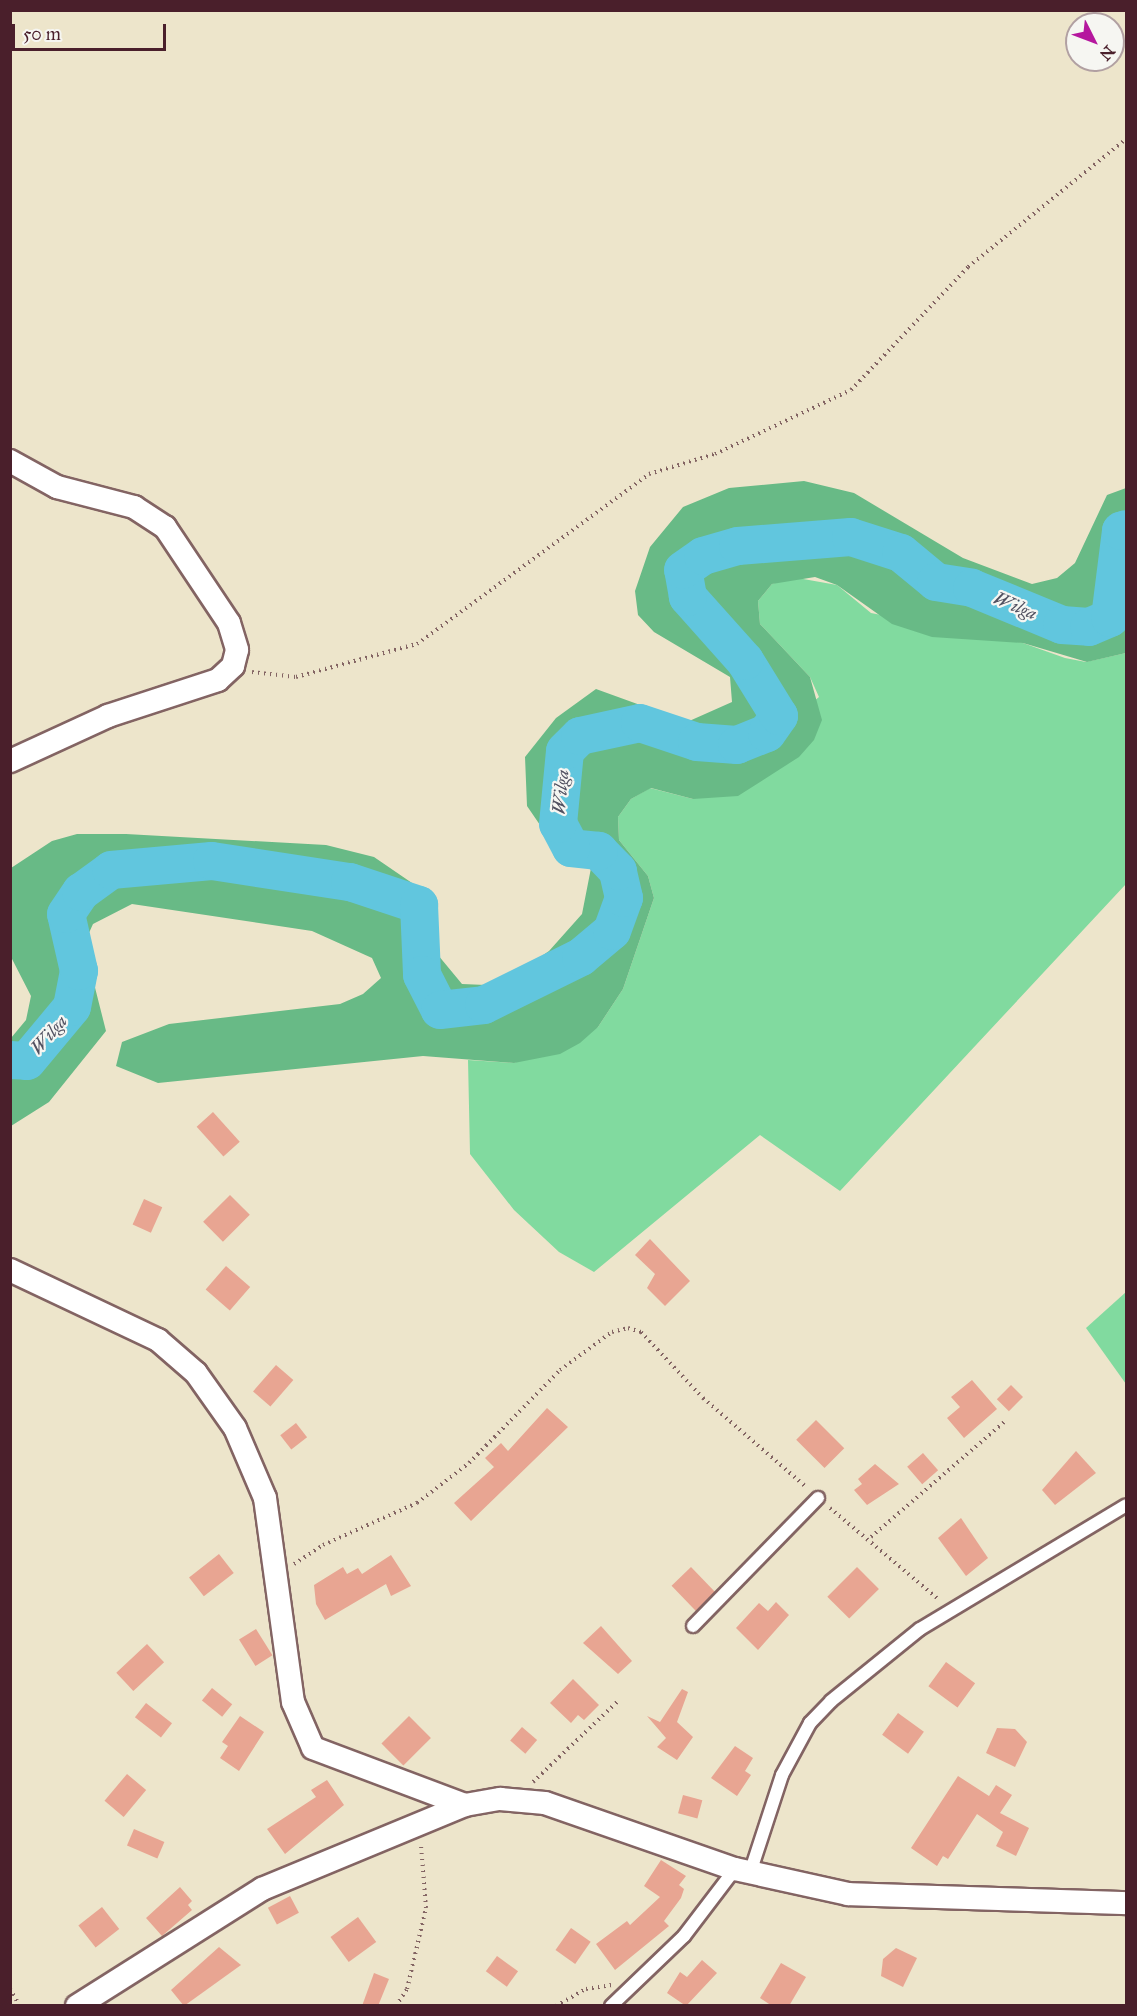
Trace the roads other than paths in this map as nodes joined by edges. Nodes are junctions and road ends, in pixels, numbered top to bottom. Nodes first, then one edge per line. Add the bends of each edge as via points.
1 (10, 461) edge
2 (10, 761) edge
3 (10, 1270) edge
4 (818, 1498) road end
5 (1126, 1505) edge
6 (693, 1626) dead end
7 (465, 1806) junction
8 (742, 1871) junction
9 (1126, 1903) edge
10 (77, 2006) edge
11 (611, 2006) edge

1 - 2 street via 57,487 134,507 165,527 229,623 237,650 233,666 218,680 108,716
3 - 7 street via 158,1340 196,1373 235,1428 265,1498 293,1702 313,1749
4 - 6 lane
5 - 8 lane via 920,1629 810,1723
7 - 8 street via 514,1800 545,1803
7 - 10 street via 262,1889
8 - 9 street via 848,1894
8 - 11 lane via 684,1936

